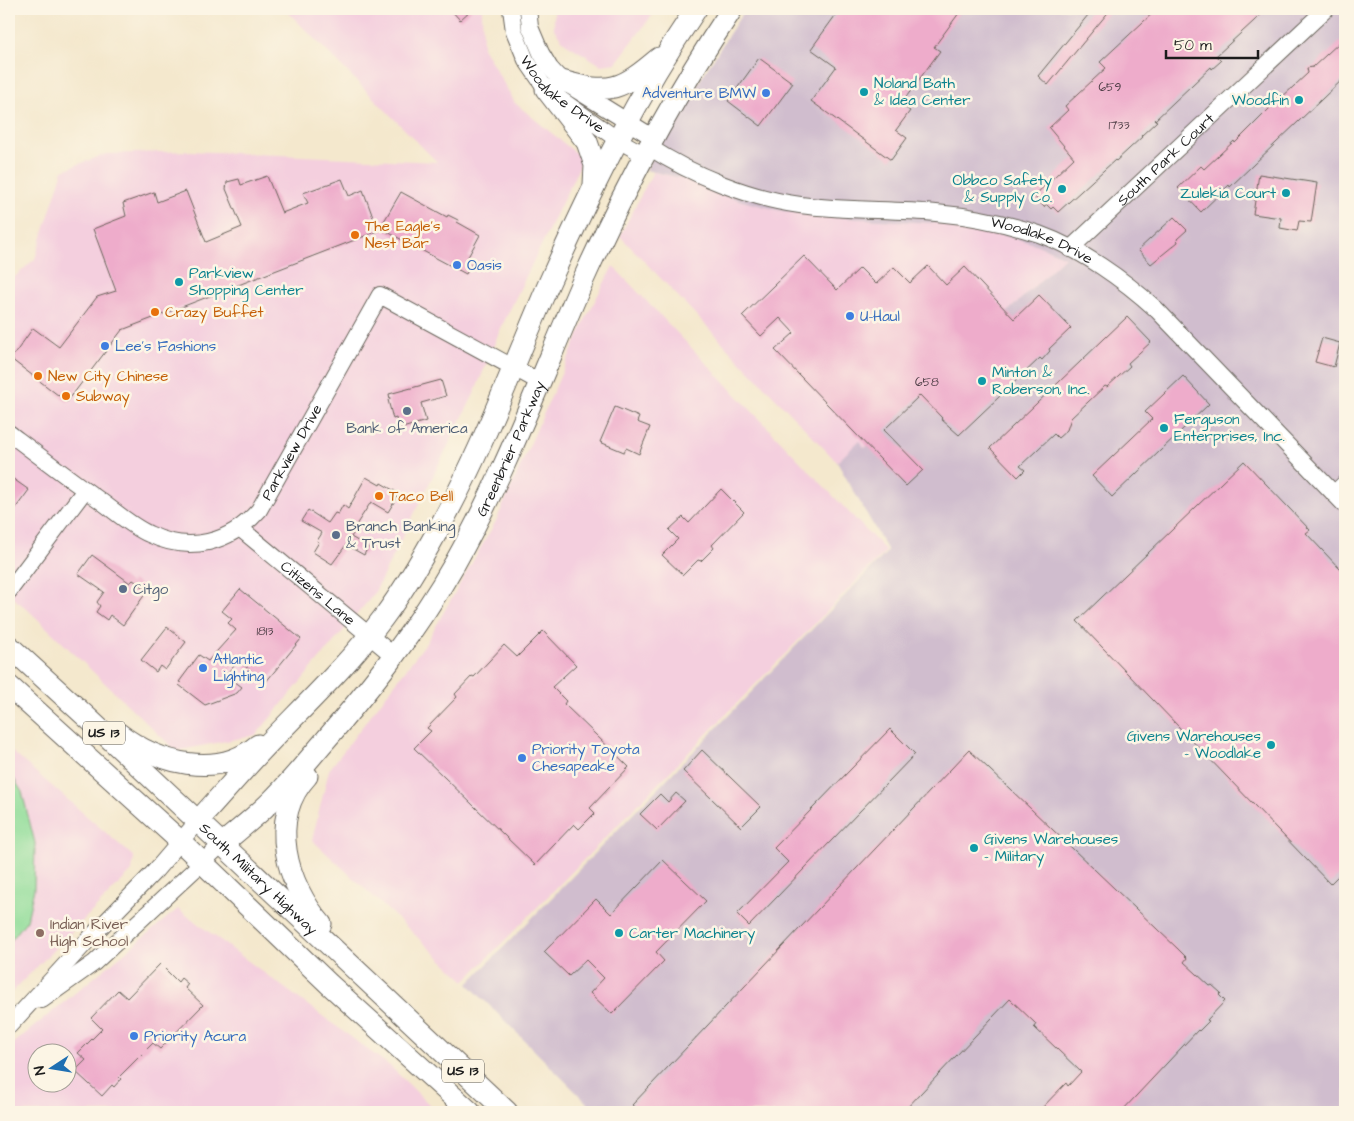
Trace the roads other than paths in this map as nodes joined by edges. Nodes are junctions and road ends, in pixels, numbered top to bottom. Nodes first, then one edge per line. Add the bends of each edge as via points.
1 (512, 9) edge
2 (528, 9) edge
3 (696, 9) edge
4 (732, 9) edge
5 (1326, 9) edge
6 (672, 46) junction
7 (554, 85) junction
8 (623, 131) junction
9 (649, 147) junction
10 (593, 189) junction
11 (1070, 249) junction
12 (513, 367) junction
13 (540, 382) junction
14 (9, 433) edge
15 (85, 490) junction
16 (1342, 494) edge
17 (241, 529) junction
18 (9, 591) edge
19 (369, 635) junction
20 (16, 652) edge
21 (394, 656) junction
22 (9, 686) edge
23 (322, 689) junction
24 (336, 728) junction
25 (197, 822) junction
26 (180, 841) junction
27 (222, 844) junction
28 (202, 863) junction
29 (12, 1023) edge
30 (420, 1030) junction
31 (470, 1112) edge
32 (507, 1112) edge

1 - 7 street, Woodlake Drive via 514,31 526,60
2 - 7 street, Woodlake Drive via 530,27 550,68
3 - 6 main road, Greenbrier Parkway
4 - 9 main road, Greenbrier Parkway
5 - 11 street, South Park Court
6 - 7 main road via 636,78 611,89
6 - 8 main road, Greenbrier Parkway
7 - 8 street, Woodlake Drive
7 - 10 main road via 590,148 595,165
8 - 9 street, Woodlake Drive
8 - 10 main road, Greenbrier Parkway
9 - 11 street, Woodlake Drive via 671,162 702,176 774,200 806,206 936,213 982,219 1041,235
9 - 13 main road, Greenbrier Parkway via 603,237
10 - 12 main road, Greenbrier Parkway
11 - 16 street, Woodlake Drive via 1122,281 1156,309
12 - 13 street, Parkview Drive
12 - 17 street, Parkview Drive via 380,295 265,503
12 - 19 main road, Greenbrier Parkway via 440,526 402,591
13 - 21 main road, Greenbrier Parkway via 476,524 432,602
14 - 15 street, Parkview Drive
15 - 17 street, Parkview Drive via 147,534 165,541 205,544
15 - 18 street
17 - 19 street, Citizens Lane
19 - 21 street, Citizens Lane
19 - 23 main road, Greenbrier Parkway
20 - 23 main road via 69,688 111,727 140,747 168,760 194,764 225,762 246,753 288,714
20 - 25 main road, South Military Highway / US 13
21 - 24 main road, Greenbrier Parkway
22 - 26 main road, South Military Highway / US 13
23 - 25 main road, Greenbrier Parkway
24 - 27 main road, Greenbrier Parkway via 265,808
24 - 30 main road via 317,765 296,789 291,802 285,832 287,861 298,890 318,920 386,987
25 - 26 street
25 - 27 main road, South Military Highway / US 13
26 - 28 main road, South Military Highway / US 13
26 - 29 street
27 - 28 street
27 - 30 main road, South Military Highway / US 13
28 - 29 street via 94,963
28 - 31 main road, South Military Highway / US 13
30 - 32 main road, South Military Highway / US 13

